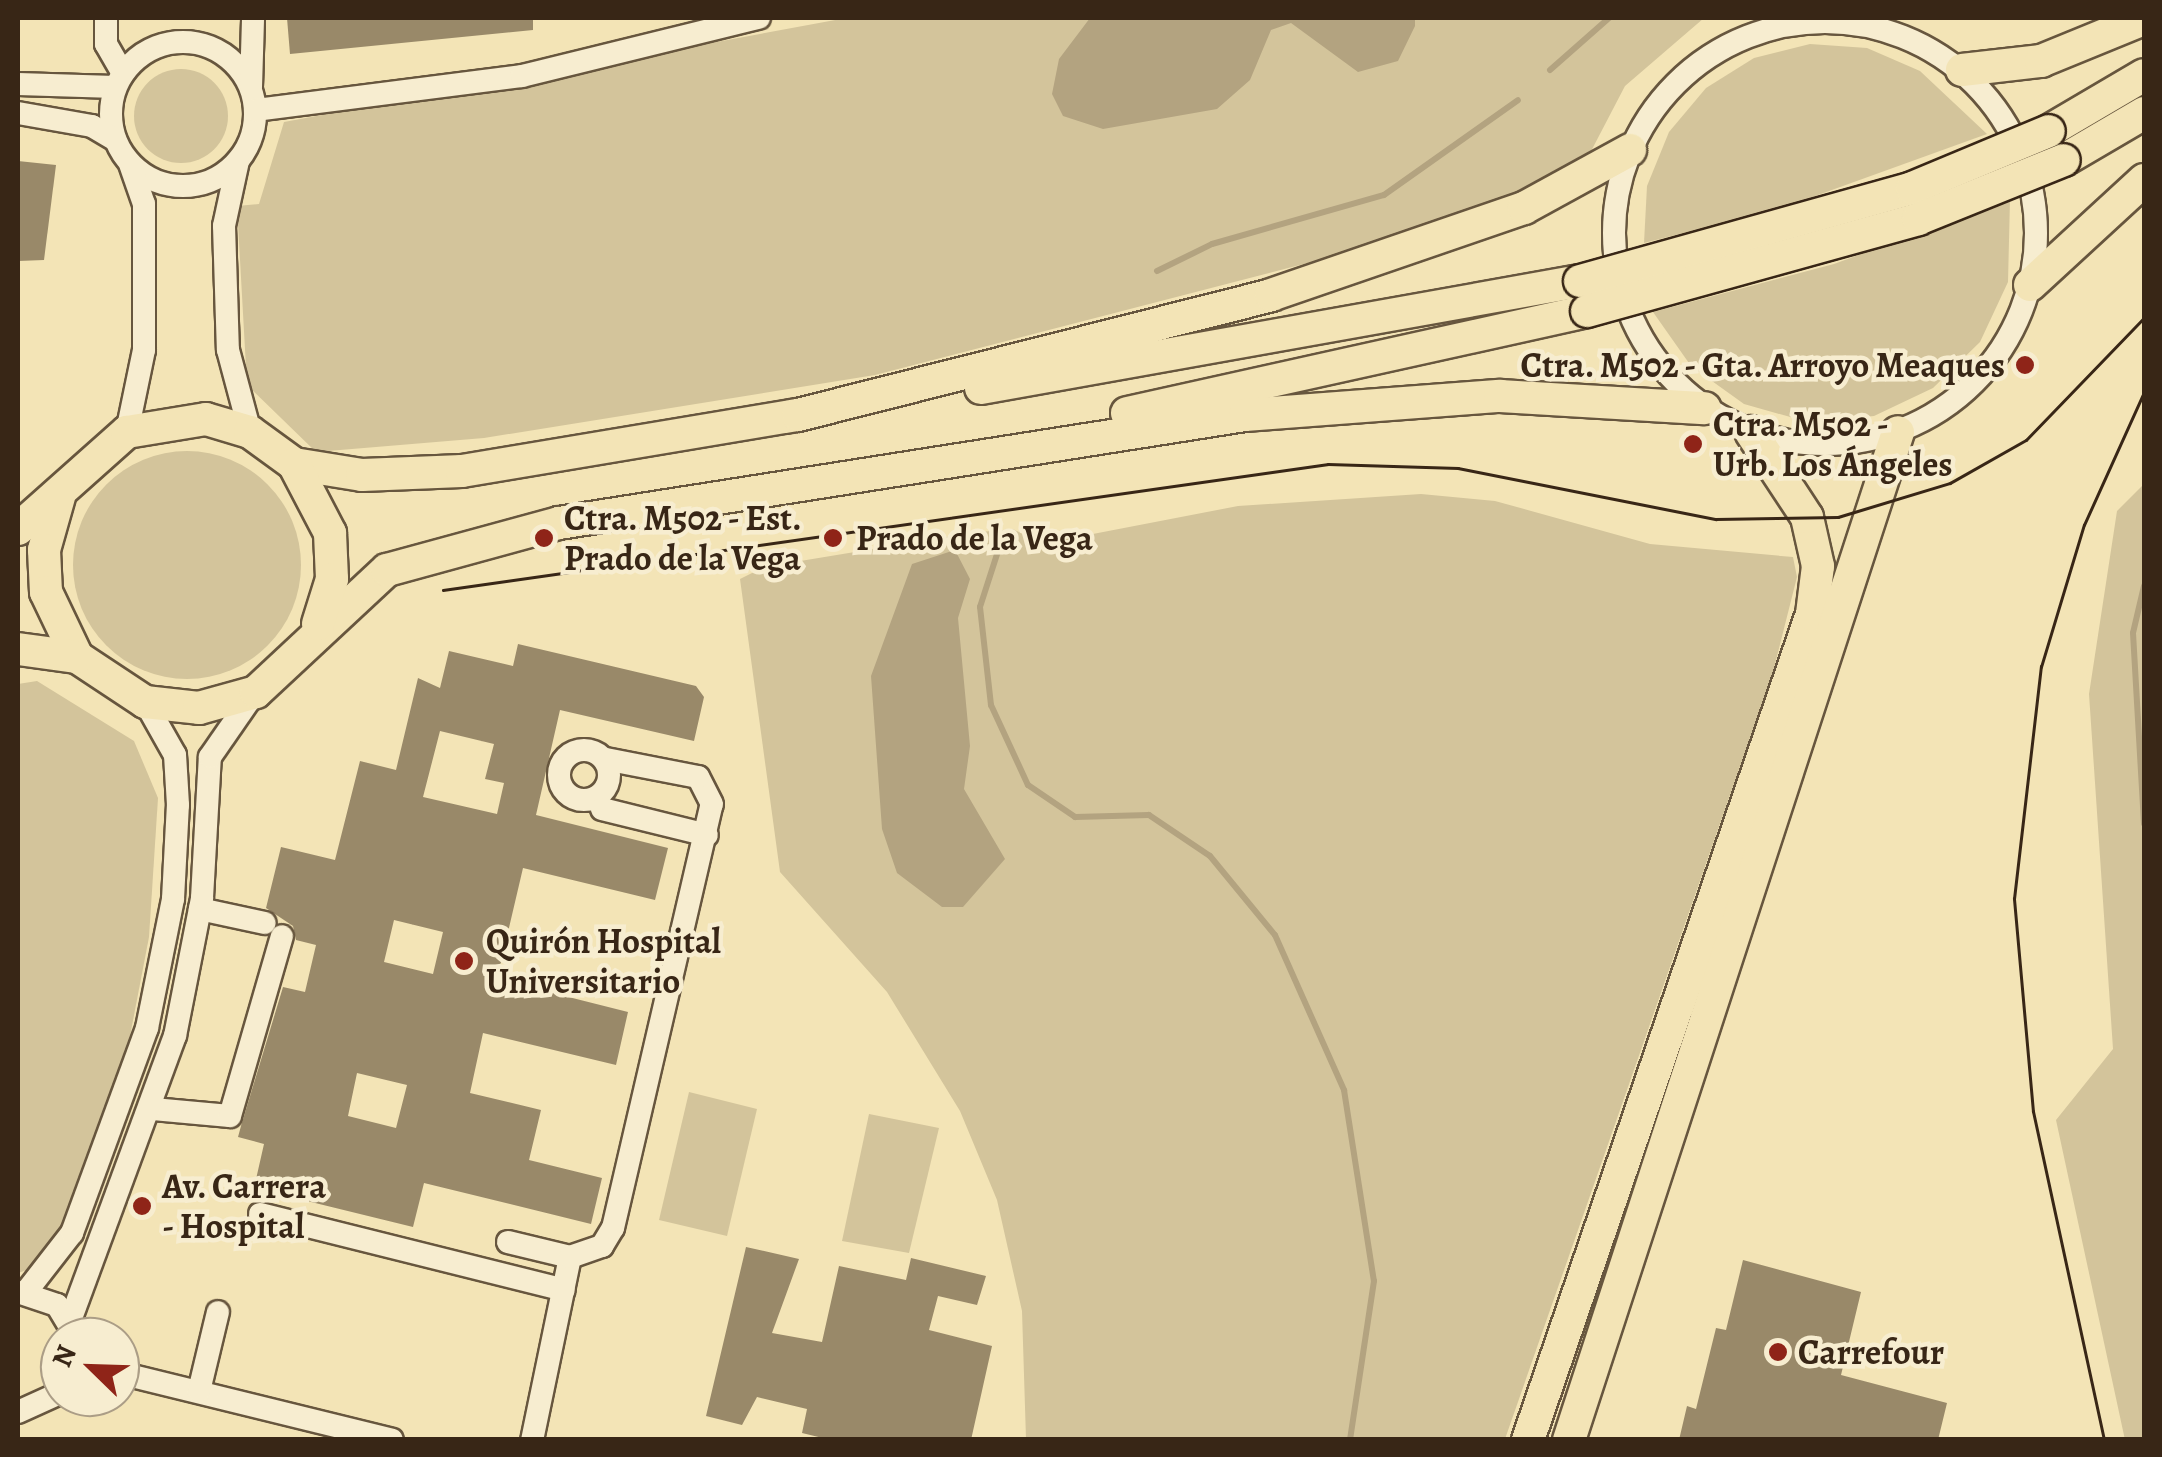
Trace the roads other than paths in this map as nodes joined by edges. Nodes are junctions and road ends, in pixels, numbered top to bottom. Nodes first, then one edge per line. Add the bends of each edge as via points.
1 (106, 18) edge
2 (254, 18) edge
3 (758, 18) edge
4 (2144, 19) edge
5 (1773, 23) edge
6 (1892, 25) edge
7 (1962, 70) junction
8 (2144, 76) edge
9 (119, 80) junction
10 (18, 84) edge
11 (253, 98) junction
12 (18, 113) edge
13 (2144, 113) edge
14 (115, 140) junction
15 (2057, 146) junction
16 (1630, 150) junction
17 (238, 161) junction
18 (130, 164) junction
19 (2144, 180) edge
20 (2030, 285) junction
21 (1584, 296) junction
22 (1705, 408) junction
23 (798, 414) junction
24 (127, 432) junction
25 (250, 432) junction
26 (1751, 432) junction
27 (1898, 432) junction
28 (294, 464) junction
29 (884, 468) junction
30 (60, 497) junction
31 (18, 529) edge
32 (317, 630) junction
33 (18, 649) edge
34 (77, 657) junction
35 (256, 692) junction
36 (145, 702) junction
37 (605, 759) dead end
38 (602, 808) dead end
39 (707, 835) junction
40 (200, 908) junction
41 (153, 1109) junction
42 (260, 1214) dead end
43 (508, 1242) dead end
44 (570, 1257) junction
45 (564, 1290) junction
46 (22, 1292) edge
47 (218, 1312) dead end
48 (56, 1317) edge
49 (77, 1317) edge
50 (140, 1377) edge
51 (199, 1391) junction
52 (392, 1440) edge
53 (532, 1440) edge
54 (1528, 1440) edge
55 (1569, 1440) edge

1 - 9 street via 106,44
2 - 11 street
3 - 11 street via 522,76
4 - 7 highway via 2041,61
5 - 6 street
5 - 16 street via 1696,64
6 - 7 street
7 - 20 street via 2012,131 2024,168 2036,206
8 - 15 highway
9 - 10 street
9 - 11 street via 180,41 223,52
9 - 14 street
11 - 17 street
12 - 14 street via 92,126
13 - 15 highway
14 - 18 street
15 - 21 highway, bridge
16 - 22 street via 1615,206 1616,264 1632,320 1662,369
16 - 23 highway via 1524,208 1271,295
17 - 18 street via 197,185 173,186
17 - 25 street via 224,226 228,350
18 - 24 street via 144,204 144,350
19 - 20 highway
20 - 27 street via 2000,352 1972,386
21 - 23 highway
21 - 29 highway
22 - 26 street
22 - 29 highway via 1500,396 1284,412
23 - 28 highway via 462,472 362,475
24 - 25 highway via 206,419
24 - 30 highway via 90,457
25 - 28 highway
26 - 27 street via 1824,446
26 - 54 highway via 1807,517 1818,566 1812,614
27 - 55 highway
28 - 32 highway via 330,533 332,579
29 - 32 highway via 481,538 387,570
30 - 31 highway
30 - 34 highway via 44,550 46,592
32 - 35 highway
33 - 34 highway
34 - 36 highway
35 - 36 highway via 199,708
35 - 40 street via 210,758
36 - 46 street via 175,756 178,805 158,973 118,1126 66,1246
37 - 39 street via 702,780 712,804
38 - 39 street
39 - 44 street via 613,1228 602,1246
40 - 41 street
40 - 41 street via 274,930 230,1116
41 - 49 street
42 - 45 street
43 - 44 street
44 - 45 street
45 - 53 street
46 - 48 street
47 - 51 street
50 - 51 street
51 - 52 street

